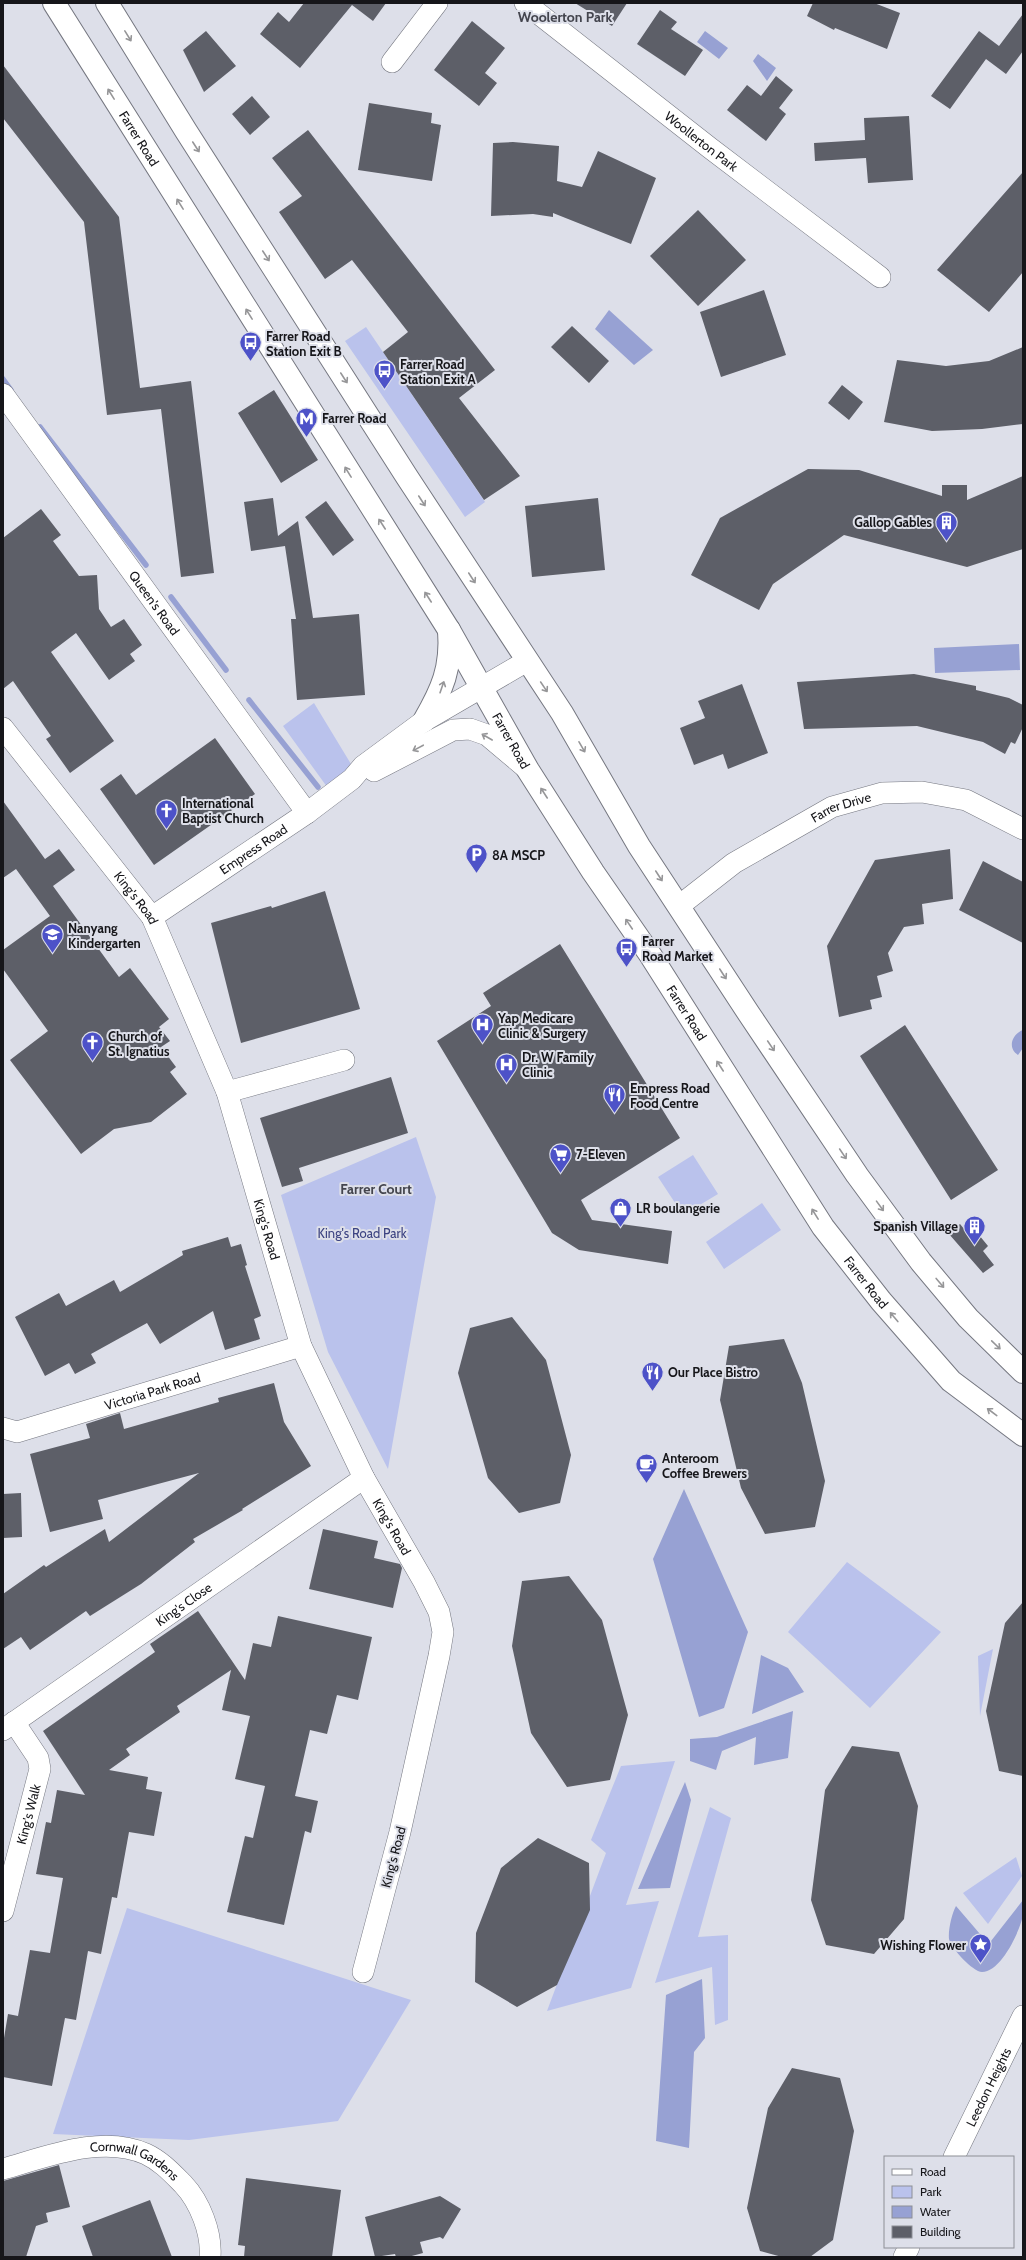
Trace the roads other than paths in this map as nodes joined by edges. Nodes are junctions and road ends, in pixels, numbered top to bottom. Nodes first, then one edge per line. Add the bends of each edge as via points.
1 (54, 3) edge
2 (107, 3) edge
3 (437, 3) edge
4 (525, 3) edge
5 (392, 62) dead end
6 (880, 276) dead end
7 (3, 394) edge
8 (449, 630) junction
9 (527, 661) junction
10 (482, 688) junction
11 (424, 721) junction
12 (3, 728) edge
13 (528, 770) junction
14 (352, 779) junction
15 (307, 813) junction
16 (1023, 829) edge
17 (678, 906) junction
18 (152, 917) junction
19 (344, 1060) dead end
20 (227, 1092) junction
21 (301, 1346) junction
22 (1023, 1372) edge
23 (3, 1428) edge
24 (1023, 1435) edge
25 (364, 1478) junction
26 (9, 1726) edge
27 (3, 1911) edge
28 (363, 1972) dead end
29 (1023, 2016) edge
30 (954, 2156) edge
31 (3, 2169) edge
32 (908, 2248) edge
33 (210, 2257) edge
34 (904, 2257) edge

8 -> 1 highway, Farrer Road
2 -> 9 highway via 450,546
3 - 5 street
4 - 6 street, Woollerton Park via 710,148
7 - 15 street, Queen's Road
8 - 10 highway, Farrer Road
11 -> 8 highway via 442,688 451,648
9 - 10 street, Empress Road
9 -> 17 highway via 562,713 639,846
10 - 11 street, Empress Road
10 - 13 highway, Farrer Road
11 - 14 street, Empress Road via 364,766
12 - 18 street, King's Road
13 -> 14 street, Empress Road via 487,735 470,729 453,730 369,774
24 -> 13 highway, Farrer Road via 951,1381 881,1301 823,1227 651,956 593,872
14 - 15 street, Empress Road
15 - 18 street, Empress Road
16 - 17 street, Farrer Drive via 966,800 922,792 882,793 832,807 734,863
17 -> 22 highway via 849,1162 921,1262 968,1318
18 - 20 street, King's Road
19 - 20 street
20 - 21 street, King's Road
21 - 23 street, Victoria Park Road via 17,1432
21 - 25 street, King's Road
25 - 26 street, King's Close
25 - 28 street, King's Road via 424,1582 439,1612 443,1632 400,1832
26 - 27 street, King's Walk via 38,1758 40,1768
29 - 30 street, Leedon Heights
31 - 33 street, Cornwall Gardens via 95,2146 125,2148 146,2154 164,2164 192,2194 201,2212
32 - 34 street

